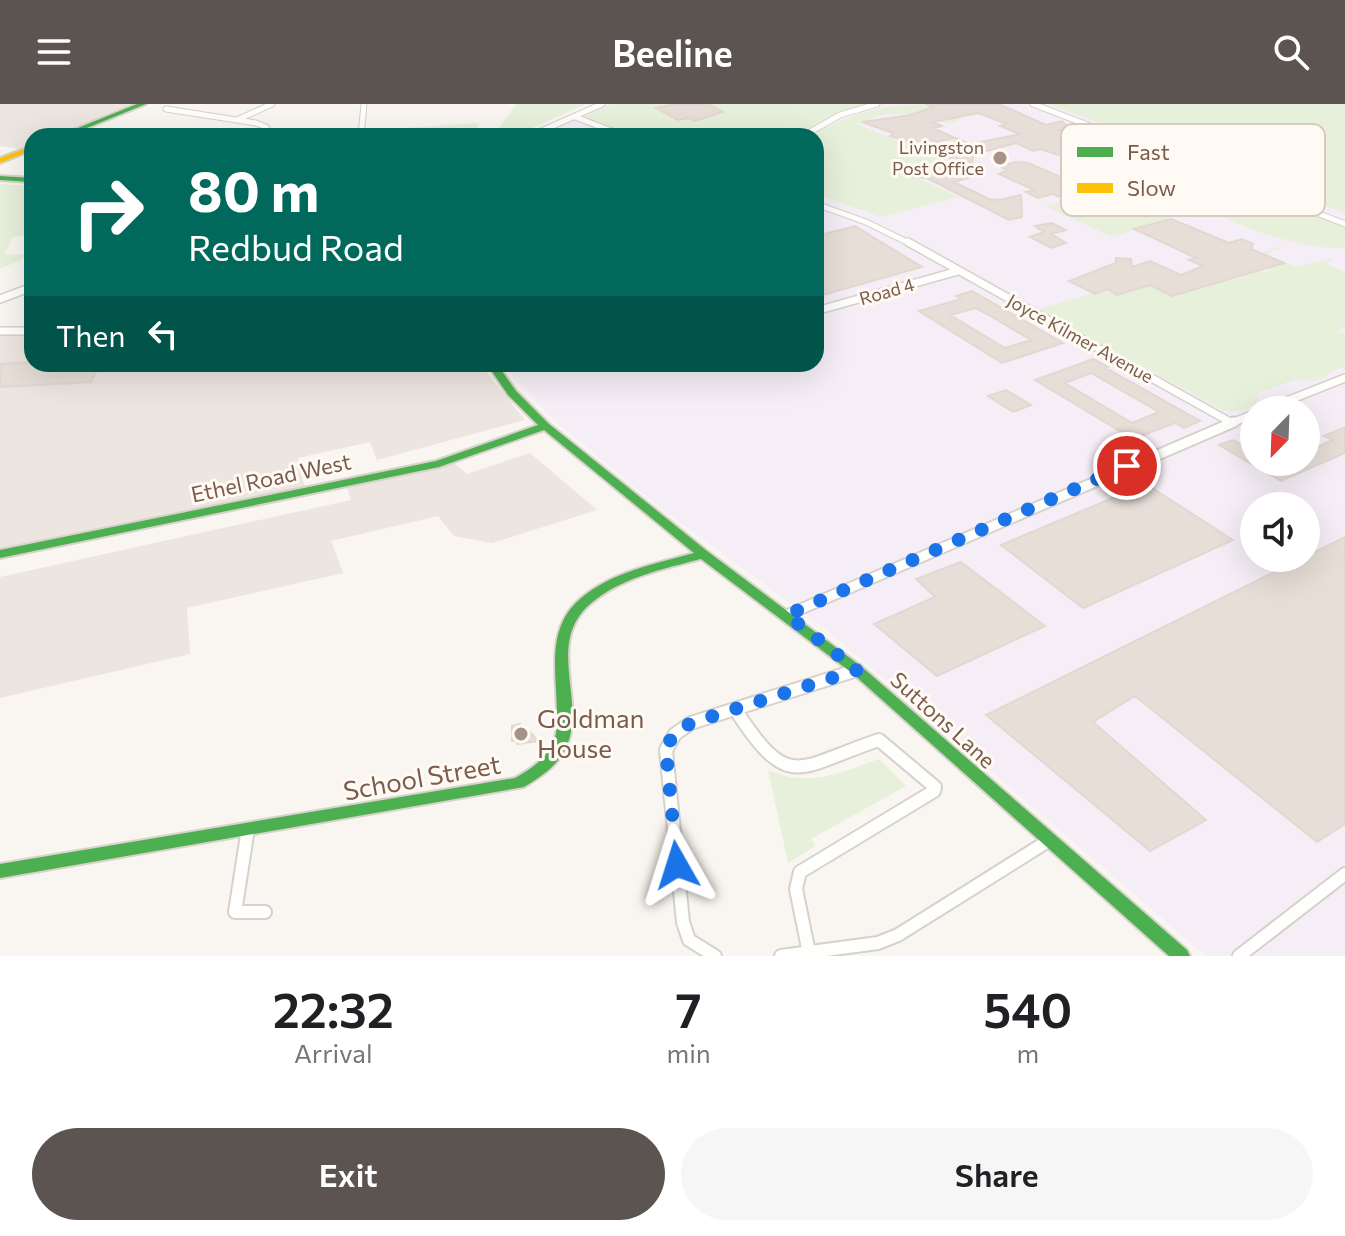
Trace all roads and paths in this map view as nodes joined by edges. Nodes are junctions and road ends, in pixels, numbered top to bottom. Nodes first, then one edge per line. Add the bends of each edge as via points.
1 (143, 104) edge
2 (272, 104) edge
3 (364, 104) edge
4 (602, 104) edge
5 (877, 104) edge
6 (1033, 104) edge
7 (166, 109) dead end
8 (575, 117) junction
9 (239, 119) junction
10 (1085, 124) edge
11 (82, 128) edge
12 (267, 128) edge
13 (362, 128) edge
14 (549, 128) edge
15 (604, 128) edge
16 (817, 128) edge
17 (24, 151) edge
18 (0, 161) edge
19 (0, 178) edge
20 (24, 180) edge
21 (824, 207) edge
22 (1324, 216) edge
23 (1345, 224) edge
24 (958, 271) junction
25 (24, 290) edge
26 (0, 299) edge
27 (824, 309) edge
28 (0, 331) edge
29 (24, 331) edge
30 (498, 372) edge
31 (1345, 378) edge
32 (1299, 396) edge
33 (1240, 420) edge
34 (1232, 423) junction
35 (545, 426) junction
36 (0, 554) edge
37 (703, 554) junction
38 (787, 615) junction
39 (857, 670) junction
40 (735, 709) junction
41 (245, 831) junction
42 (1048, 841) junction
43 (0, 871) edge
44 (1345, 874) edge
45 (265, 912) dead end
46 (809, 953) junction
47 (715, 956) edge
48 (781, 956) edge
49 (1181, 956) edge
50 (1239, 956) edge

1 - 11 street
2 - 9 street
3 - 13 street
4 - 8 street
5 - 16 street
6 - 10 street
7 - 9 street
8 - 14 street
8 - 15 street
9 - 12 street
17 - 18 street
19 - 20 street
21 - 24 street, Joyce Kilmer Avenue via 881,229
22 - 23 street
24 - 27 street, Road 4
24 - 34 street, Joyce Kilmer Avenue
25 - 26 street
28 - 29 street
30 - 35 street, Suttons Lane
31 - 32 street
33 - 34 street
34 - 38 street
35 - 36 street, Ethel Road West via 439,464
35 - 37 street, Suttons Lane
37 - 38 street, Suttons Lane
37 - 41 street, School Street via 601,590 569,619 562,643 562,739 557,754 539,772 494,790
38 - 39 street, Suttons Lane
39 - 40 street
39 - 42 street, Suttons Lane
40 - 46 street via 761,751 780,765 813,765 879,740 935,787 800,872 796,889
40 - 47 street via 680,729 667,741 666,750 683,922 689,940
41 - 43 street, School Street
41 - 45 street via 235,912
42 - 46 street via 911,929 878,943
42 - 49 street, Suttons Lane
44 - 50 street
46 - 48 street

